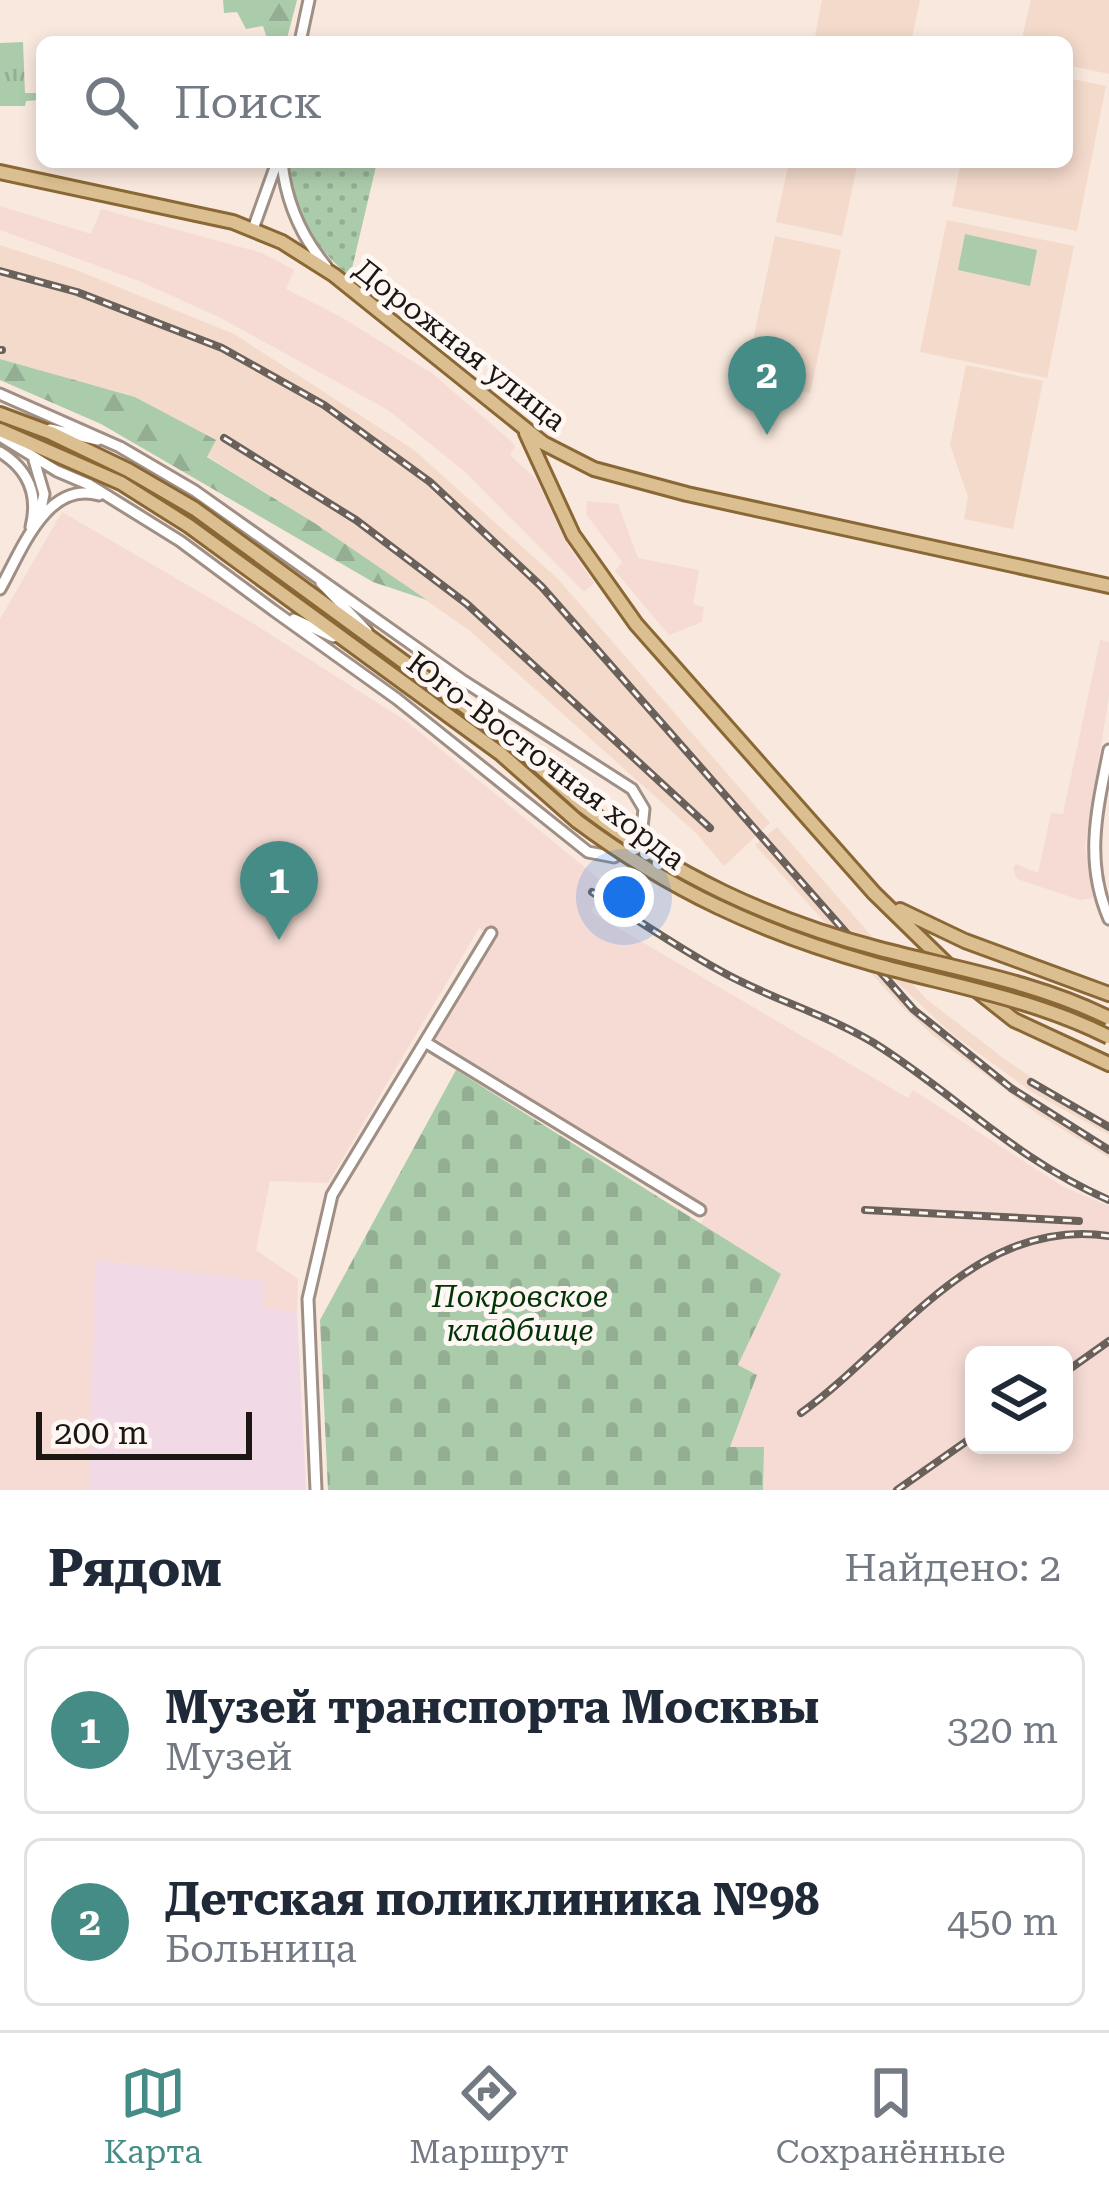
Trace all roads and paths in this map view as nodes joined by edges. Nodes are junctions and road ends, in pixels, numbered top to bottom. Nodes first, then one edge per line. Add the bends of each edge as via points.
1 (309, 0) edge
2 (301, 36) edge
3 (277, 168) edge
4 (281, 168) edge
5 (0, 172) edge
6 (253, 230) junction
7 (334, 275) junction
8 (0, 394) edge
9 (0, 414) edge
10 (23, 423) junction
11 (520, 426) junction
12 (0, 433) edge
13 (543, 443) junction
14 (120, 446) junction
15 (0, 452) edge
16 (558, 453) junction
17 (30, 454) junction
18 (543, 469) junction
19 (121, 504) junction
20 (38, 524) junction
21 (23, 549) junction
22 (308, 568) junction
23 (1109, 586) edge
24 (0, 590) edge
25 (273, 610) junction
26 (374, 640) junction
27 (364, 655) junction
28 (1109, 750) edge
29 (874, 892) junction
30 (1109, 919) edge
31 (491, 933) dead end
32 (1109, 994) edge
33 (1109, 1018) edge
34 (1109, 1037) edge
35 (425, 1042) junction
36 (1109, 1064) edge
37 (700, 1210) dead end
38 (316, 1490) edge

1 - 2 street
3 - 6 street
4 - 7 street via 303,234
5 - 6 main road, Дорожная улица
6 - 7 main road, Дорожная улица
7 - 11 main road, Дорожная улица
8 - 14 street
9 - 10 main road, Юго-Восточная хорда
10 - 14 street
10 - 26 main road, Юго-Восточная хорда via 195,509
11 - 13 main road, Дорожная улица
11 - 18 main road
12 - 17 street
12 - 27 main road, Юго-Восточная хорда via 121,483
13 - 16 main road, Дорожная улица
13 - 18 main road
14 - 22 street
15 - 21 street via 32,488 34,516
16 - 18 main road
16 - 23 main road, Дорожная улица via 628,480
17 - 19 street
17 - 20 street via 44,494
18 - 29 main road via 573,535 636,624
19 - 20 street via 68,494
19 - 25 street
20 - 21 street
21 - 24 street
22 - 25 street via 632,789 644,809 641,837 614,857 588,852
22 - 26 street
25 - 27 street
26 - 33 main road, Юго-Восточная хорда, bridge via 674,869 744,905 1030,986
27 - 34 main road, Юго-Восточная хорда, bridge via 640,867 739,920 1025,1002
28 - 30 street via 1092,857
29 - 32 main road via 936,929
29 - 36 main road via 1014,1020
31 - 35 street
35 - 37 street
35 - 38 street via 332,1195 308,1299

